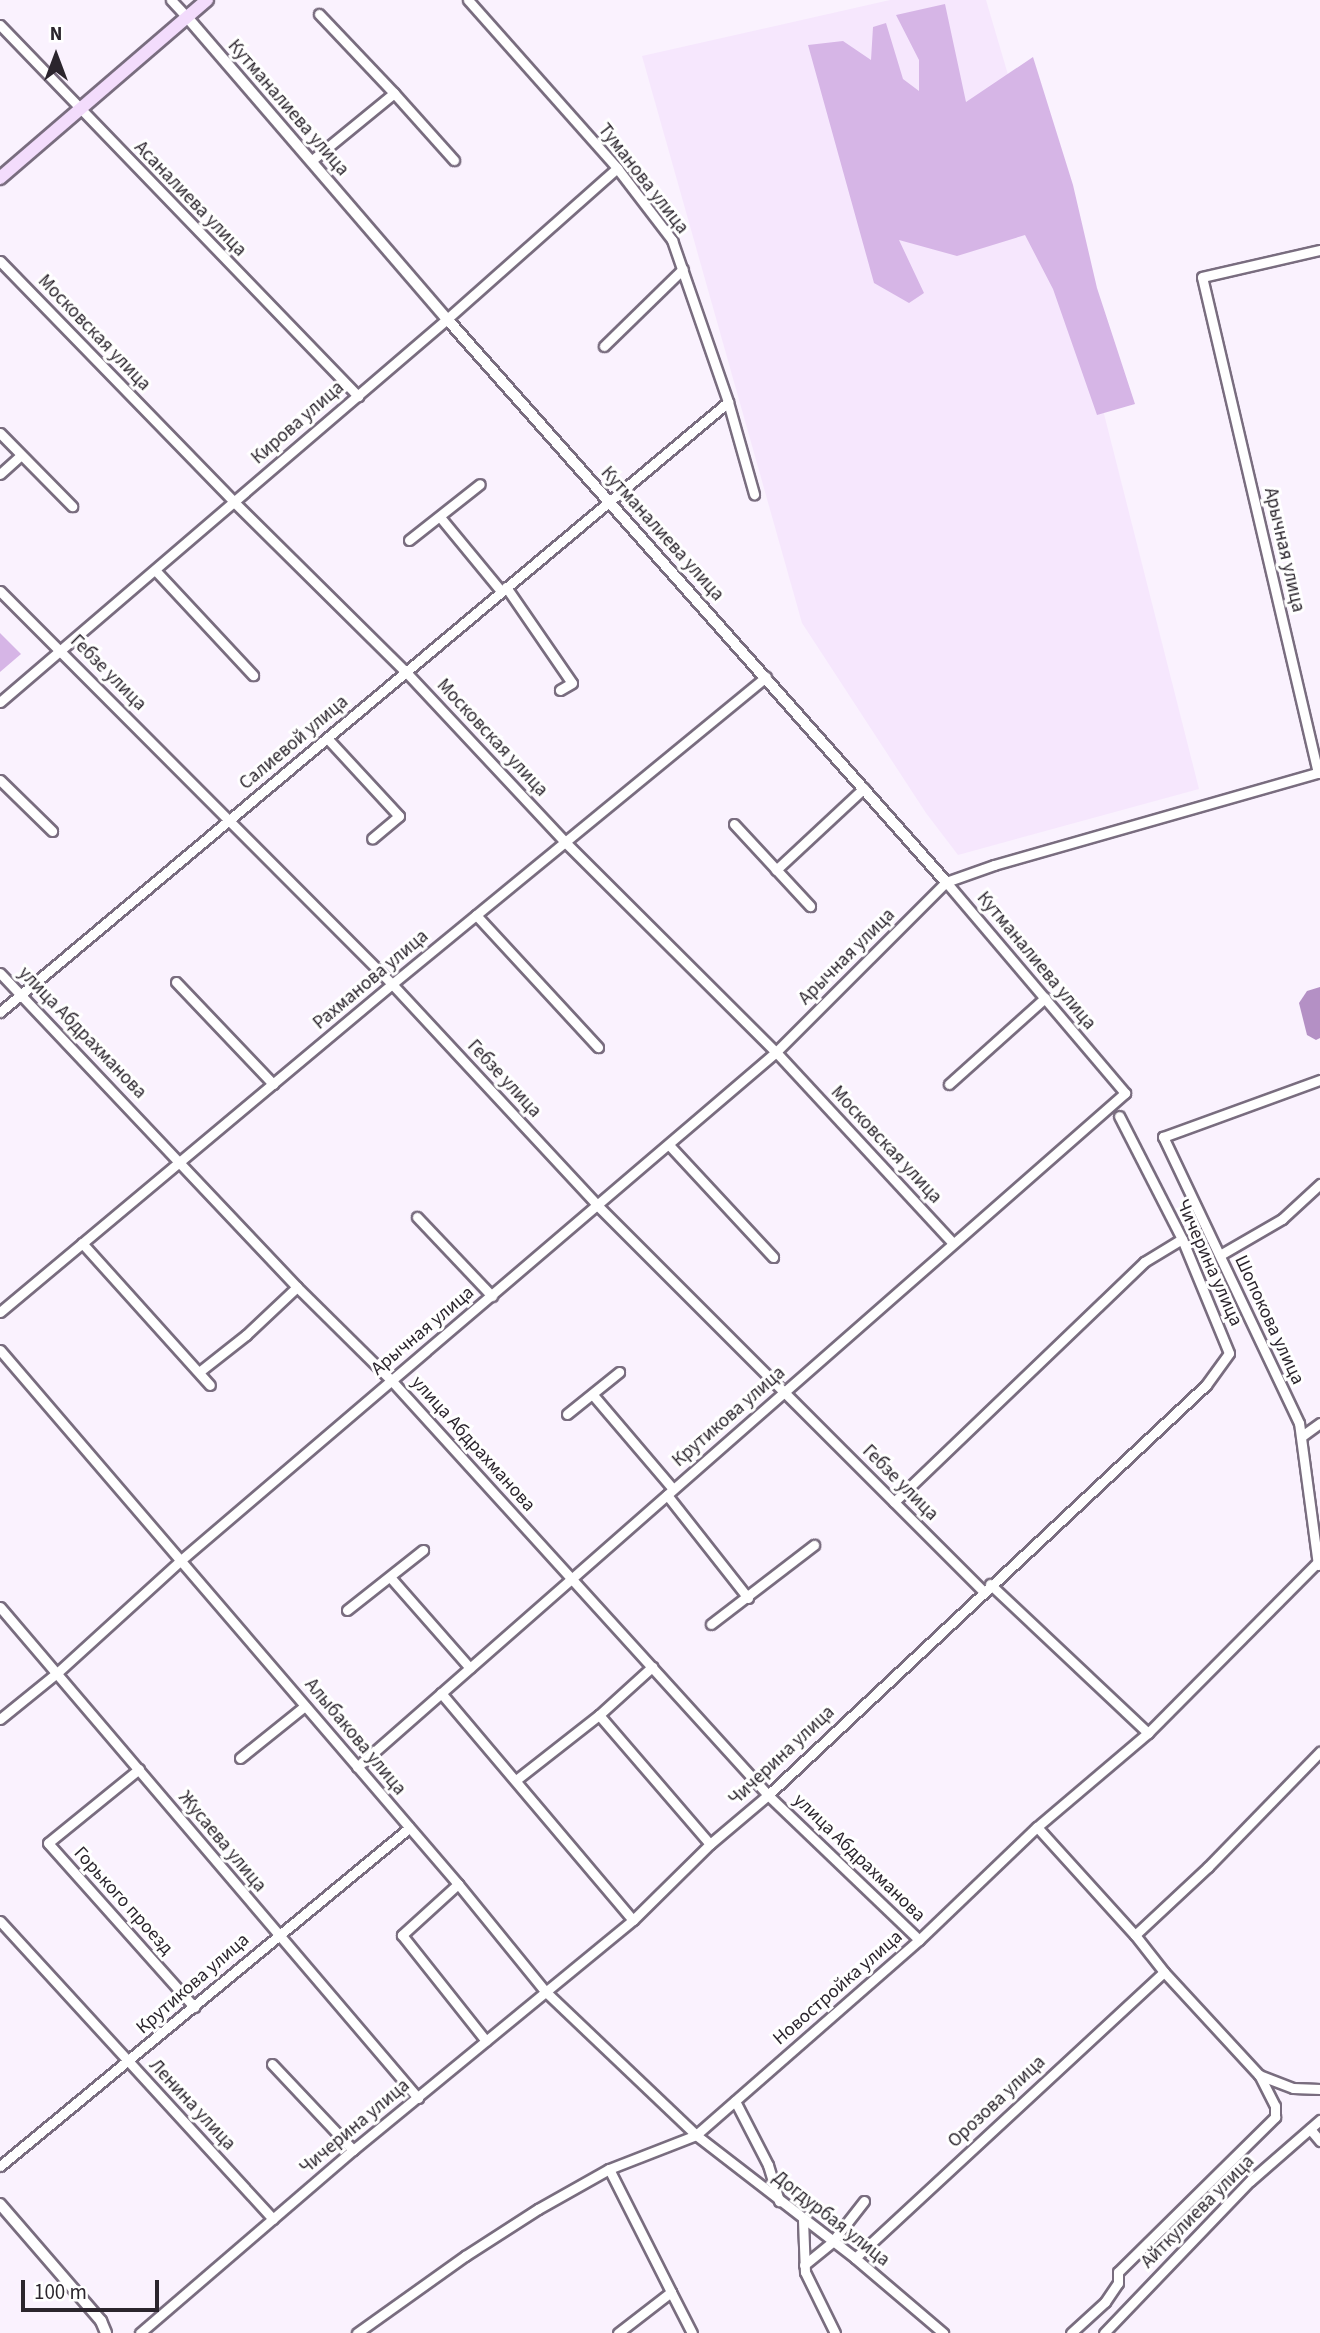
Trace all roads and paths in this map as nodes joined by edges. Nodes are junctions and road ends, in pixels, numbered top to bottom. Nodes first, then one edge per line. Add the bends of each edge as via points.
1 (171, 0) edge
2 (206, 0) edge
3 (468, 0) edge
4 (318, 14) dead end
5 (187, 17) junction
6 (0, 24) edge
7 (394, 93) junction
8 (78, 109) junction
9 (454, 160) dead end
10 (311, 161) junction
11 (617, 168) junction
12 (0, 178) edge
13 (1320, 250) edge
14 (0, 261) edge
15 (683, 269) junction
16 (447, 319) junction
17 (604, 346) dead end
18 (358, 396) junction
19 (728, 402) junction
20 (0, 433) edge
21 (21, 455) junction
22 (0, 474) edge
23 (481, 484) dead end
24 (754, 494) dead end
25 (609, 499) junction
26 (234, 502) junction
27 (72, 506) dead end
28 (440, 517) junction
29 (409, 540) dead end
30 (155, 570) junction
31 (503, 589) junction
32 (0, 591) edge
33 (61, 650) junction
34 (406, 672) junction
35 (253, 675) dead end
36 (766, 677) junction
37 (560, 690) dead end
38 (0, 702) edge
39 (327, 738) junction
40 (0, 780) edge
41 (864, 788) junction
42 (230, 820) junction
43 (733, 824) dead end
44 (52, 831) dead end
45 (372, 839) dead end
46 (565, 842) junction
47 (776, 870) junction
48 (946, 882) junction
49 (810, 906) dead end
50 (476, 915) junction
51 (0, 972) edge
52 (176, 982) dead end
53 (392, 984) junction
54 (20, 994) junction
55 (1045, 998) junction
56 (0, 1012) edge
57 (598, 1047) dead end
58 (776, 1052) junction
59 (1320, 1080) edge
60 (273, 1084) junction
61 (949, 1084) dead end
62 (1125, 1093) joint
63 (1119, 1116) dead end
64 (669, 1144) junction
65 (180, 1161) junction
66 (1320, 1184) edge
67 (598, 1206) junction
68 (416, 1217) dead end
69 (1182, 1240) junction
70 (82, 1242) junction
71 (953, 1243) junction
72 (1220, 1255) junction
73 (773, 1257) dead end
74 (297, 1287) junction
75 (492, 1296) junction
76 (0, 1312) edge
77 (0, 1350) edge
78 (199, 1372) junction
79 (619, 1372) dead end
80 (391, 1380) junction
81 (210, 1385) dead end
82 (783, 1393) junction
83 (593, 1395) junction
84 (567, 1414) dead end
85 (1320, 1423) edge
86 (1302, 1436) junction
87 (670, 1492) junction
88 (894, 1502) junction
89 (814, 1545) dead end
90 (423, 1550) dead end
91 (181, 1560) junction
92 (1319, 1564) edge
93 (390, 1577) junction
94 (572, 1578) junction
95 (987, 1587) junction
96 (748, 1598) junction
97 (0, 1607) edge
98 (347, 1610) dead end
99 (711, 1624) dead end
100 (652, 1667) junction
101 (470, 1668) junction
102 (58, 1672) junction
103 (441, 1693) junction
104 (305, 1706) junction
105 (599, 1715) junction
106 (0, 1719) edge
107 (1147, 1733) junction
108 (1320, 1752) edge
109 (240, 1758) dead end
110 (357, 1767) junction
111 (139, 1769) junction
112 (516, 1780) junction
113 (768, 1795) junction
114 (1037, 1827) junction
115 (409, 1828) junction
116 (710, 1844) junction
117 (458, 1884) junction
118 (633, 1920) junction
119 (0, 1921) edge
120 (277, 1935) junction
121 (1135, 1935) junction
122 (919, 1940) junction
123 (1164, 1972) junction
124 (545, 1991) junction
125 (194, 2007) junction
126 (486, 2041) junction
127 (128, 2062) junction
128 (272, 2064) dead end
129 (1259, 2075) junction
130 (1320, 2089) edge
131 (418, 2098) junction
132 (735, 2101) junction
133 (1320, 2120) edge
134 (1310, 2129) junction
135 (696, 2135) junction
136 (1320, 2141) edge
137 (353, 2150) junction
138 (0, 2166) edge
139 (608, 2169) junction
140 (779, 2201) junction
141 (864, 2201) dead end
142 (0, 2204) edge
143 (273, 2219) junction
144 (803, 2220) junction
145 (832, 2242) junction
146 (855, 2258) junction
147 (804, 2265) junction
148 (671, 2292) junction
149 (106, 2333) edge
150 (140, 2333) edge
151 (357, 2333) edge
152 (618, 2333) edge
153 (692, 2333) edge
154 (835, 2333) edge
155 (943, 2333) edge
156 (1071, 2333) edge
157 (1104, 2333) edge

1 - 5 street, Кутманалиева улица
2 - 5 main road
3 - 11 street, Туманова улица
4 - 7 street
5 - 8 main road
5 - 10 street, Кутманалиева улица
6 - 8 street, Асаналиева улица
7 - 9 street
7 - 10 street
8 - 12 main road
8 - 18 street, Асаналиева улица
10 - 16 street, Кутманалиева улица
11 - 15 street, Туманова улица via 672,240
11 - 16 street, Кирова улица
13 - 48 street, Арычная улица via 1202,276 1318,773
14 - 26 street, Московская улица
15 - 17 street
15 - 19 street, Туманова улица
16 - 18 street, Кирова улица
16 - 25 street, Кутманалиева улица
18 - 26 street, Кирова улица
19 - 24 street, Туманова улица
19 - 25 street, Салиевой улица
20 - 21 street
21 - 22 street
21 - 27 street
23 - 28 street
25 - 31 street, Салиевой улица
25 - 36 street, Кутманалиева улица
26 - 30 street, Кирова улица
26 - 34 street, Московская улица
28 - 29 street
28 - 31 street
30 - 33 street, Кирова улица
30 - 35 street
31 - 34 street, Салиевой улица
31 - 37 street via 572,683
32 - 33 street, Гебзе улица
33 - 38 street, Кирова улица
33 - 42 street, Гебзе улица
34 - 39 street, Салиевой улица
34 - 46 street, Московская улица
36 - 41 street, Кутманалиева улица
36 - 46 street, Рахманова улица
39 - 42 street, Салиевой улица
39 - 45 street via 399,816
40 - 44 street
41 - 47 street
41 - 48 street, Кутманалиева улица
42 - 53 street, Гебзе улица
42 - 54 street, Салиевой улица
43 - 47 street
46 - 50 street, Рахманова улица
46 - 58 street, Московская улица
47 - 49 street
48 - 55 street, Кутманалиева улица
48 - 58 street, Арычная улица
50 - 53 street, Рахманова улица
50 - 57 street
51 - 54 street, улица Абдрахманова
52 - 60 street
53 - 60 street, Рахманова улица
53 - 67 street, Гебзе улица
54 - 56 street, Салиевой улица
54 - 65 street, улица Абдрахманова
55 - 61 street
55 - 62 street, Кутманалиева улица
58 - 64 street, Арычная улица
58 - 71 street, Московская улица
59 - 72 street, Шопокова улица via 1163,1136
60 - 65 street, Рахманова улица
62 - 71 street, Крутикова улица
63 - 69 street, Чичерина улица
64 - 67 street, Арычная улица
64 - 73 street
65 - 70 street, Рахманова улица
65 - 74 street, улица Абдрахманова
66 - 72 street via 1282,1219
67 - 75 street, Арычная улица
67 - 82 street, Гебзе улица
68 - 75 street
69 - 88 street via 1139,1266
69 - 95 street, Чичерина улица via 1229,1353 1206,1385
70 - 76 street, Рахманова улица
70 - 78 street
71 - 82 street, Крутикова улица
72 - 86 street, Шопокова улица
74 - 78 street
74 - 80 street, улица Абдрахманова
75 - 80 street, Арычная улица
77 - 91 street, Алыбакова улица
78 - 81 street
79 - 83 street
80 - 91 street, Арычная улица
80 - 94 street, улица Абдрахманова
82 - 87 street, Крутикова улица
82 - 88 street, Гебзе улица
83 - 84 street
83 - 87 street
85 - 86 street
86 - 92 street, Шопокова улица
87 - 94 street, Крутикова улица
87 - 96 street
88 - 95 street, Гебзе улица
89 - 96 street
90 - 93 street
91 - 102 street, Арычная улица
91 - 104 street, Алыбакова улица
92 - 107 street, Новостройка улица
93 - 98 street
93 - 101 street
94 - 100 street, улица Абдрахманова
94 - 101 street, Крутикова улица
95 - 107 street, Гебзе улица
95 - 113 street, Чичерина улица
96 - 99 street
97 - 102 street, Жусаева улица
100 - 105 street
100 - 113 street, улица Абдрахманова
101 - 103 street, Крутикова улица
102 - 106 street, Арычная улица
102 - 111 street, Жусаева улица
103 - 110 street, Крутикова улица
103 - 112 street
104 - 109 street
104 - 110 street, Алыбакова улица
105 - 112 street
105 - 116 street
107 - 114 street, Новостройка улица
108 - 121 street
110 - 115 street, Алыбакова улица
111 - 120 street, Жусаева улица
111 - 125 street, Горького проезд via 48,1843
112 - 118 street
113 - 116 street, Чичерина улица
113 - 122 street, улица Абдрахманова
114 - 121 street
114 - 122 street, Новостройка улица
115 - 117 street, Алыбакова улица
115 - 120 street, Крутикова улица
116 - 118 street, Чичерина улица
117 - 124 street, Алыбакова улица
117 - 126 street via 402,1935
118 - 124 street, Чичерина улица
119 - 127 street, Ленина улица
120 - 125 street, Крутикова улица
120 - 131 street, Жусаева улица
121 - 123 street
122 - 132 street, Новостройка улица
123 - 129 street
123 - 146 street, Орозова улица
124 - 126 street, Чичерина улица
124 - 135 street, Алыбакова улица
125 - 127 street, Крутикова улица
126 - 131 street, Чичерина улица
127 - 138 street, Крутикова улица
127 - 143 street, Ленина улица
128 - 137 street
129 - 130 street via 1293,2088
129 - 156 street via 1275,2106 1275,2117 1118,2272 1118,2283 1105,2302
131 - 137 street, Чичерина улица
132 - 135 street, Новостройка улица
132 - 140 street via 768,2165
133 - 134 street, Айткулиева улица
134 - 136 street
134 - 157 street, Айткулиева улица via 1250,2182
135 - 139 street, Новостройка улица
135 - 140 street, Догдурбая улица
137 - 143 street, Чичерина улица
139 - 148 street
139 - 151 street, Новостройка улица via 464,2256
140 - 144 street, Догдурбая улица
141 - 145 street
142 - 149 street via 101,2321
143 - 150 street, Чичерина улица
144 - 145 street, Догдурбая улица
144 - 147 street
145 - 146 street, Догдурбая улица
145 - 147 street
146 - 155 street, Догдурбая улица
147 - 154 street
148 - 152 street
148 - 153 street

